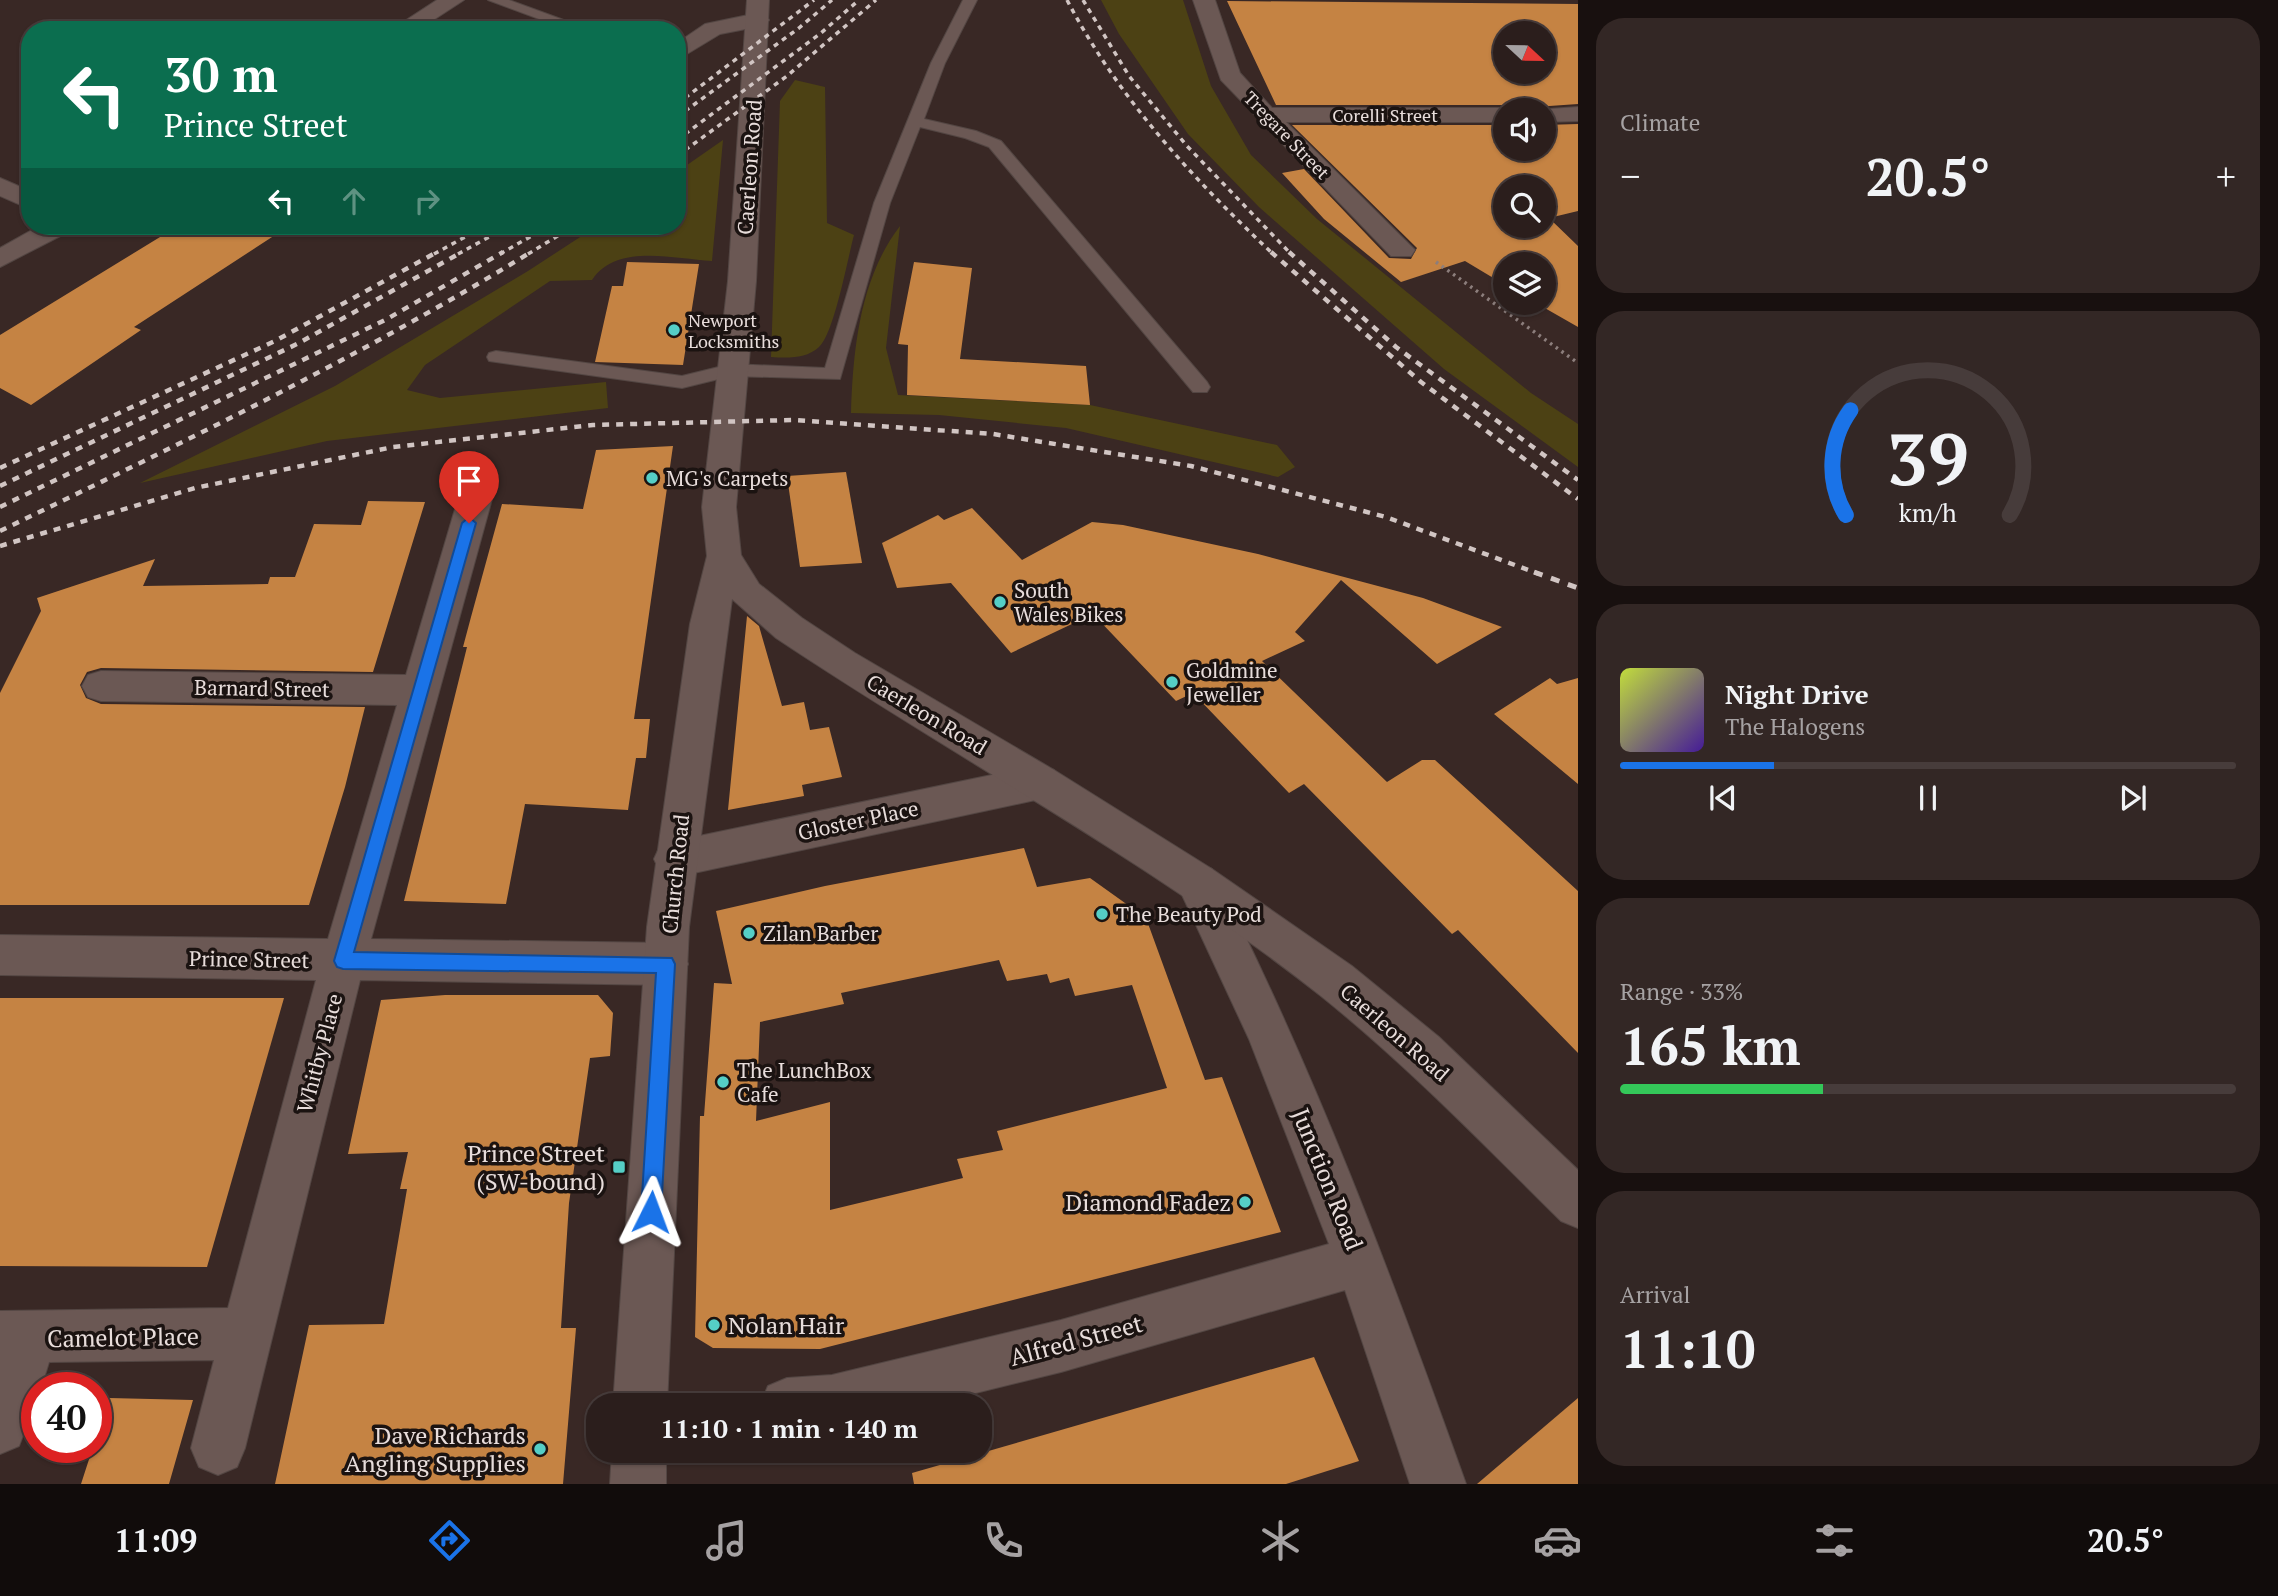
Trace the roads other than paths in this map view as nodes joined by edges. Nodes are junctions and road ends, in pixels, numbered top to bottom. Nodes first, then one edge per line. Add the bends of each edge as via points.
1 (453, 0) edge
2 (495, 0) edge
3 (970, 0) edge
4 (1204, 0) edge
5 (758, 10) edge
6 (555, 20) joint
7 (417, 21) edge
8 (558, 21) edge
9 (686, 47) edge
10 (1556, 114) edge
11 (1578, 114) edge
12 (1265, 115) junction
13 (1493, 115) edge
14 (914, 121) junction
15 (0, 186) edge
16 (21, 196) edge
17 (42, 235) edge
18 (1401, 250) road end
19 (0, 259) edge
20 (496, 357) dead end
21 (731, 370) junction
22 (1200, 387) dead end
23 (475, 499) dead end
24 (724, 555) junction
25 (101, 686) dead end
26 (422, 690) junction
27 (1040, 782) junction
28 (675, 859) junction
29 (1197, 882) junction
30 (0, 955) edge
31 (343, 961) junction
32 (666, 964) junction
33 (1578, 1204) edge
34 (1361, 1260) junction
35 (245, 1334) junction
36 (16, 1338) edge
37 (641, 1393) edge
38 (869, 1393) edge
39 (0, 1427) edge
40 (218, 1448) dead end
41 (639, 1463) edge
42 (638, 1484) edge
43 (1438, 1484) edge

1 - 7 street
2 - 6 lane
3 - 14 lane
4 - 12 street, Tregare Street via 1229,75
5 - 9 street via 713,29
5 - 21 street, Caerleon Road via 742,281
6 - 8 lane
10 - 11 street
12 - 13 street, Corelli Street
12 - 18 street, Tregare Street
14 - 21 lane via 870,237 833,375
14 - 22 lane via 995,144
15 - 16 street
17 - 19 street
20 - 21 lane via 682,382
21 - 24 street, Caerleon Road via 719,507
23 - 26 street, Whitby Place
24 - 27 street, Caerleon Road via 747,594 789,628
24 - 28 street, Church Road via 708,624
25 - 26 street, Barnard Street
26 - 31 street, Whitby Place
27 - 28 street, Gloster Place
27 - 29 street, Caerleon Road
28 - 32 street, Church Road
29 - 33 street, Caerleon Road via 1336,981 1414,1046
29 - 34 street, Junction Road via 1250,987
30 - 31 street, Prince Street
31 - 32 street, Prince Street
31 - 35 street, Whitby Place
32 - 37 street, Church Road
34 - 38 street, Alfred Street via 1061,1346
34 - 43 street, Junction Road
35 - 36 street, Camelot Place
35 - 40 street, Whitby Place
36 - 39 street
41 - 42 street

